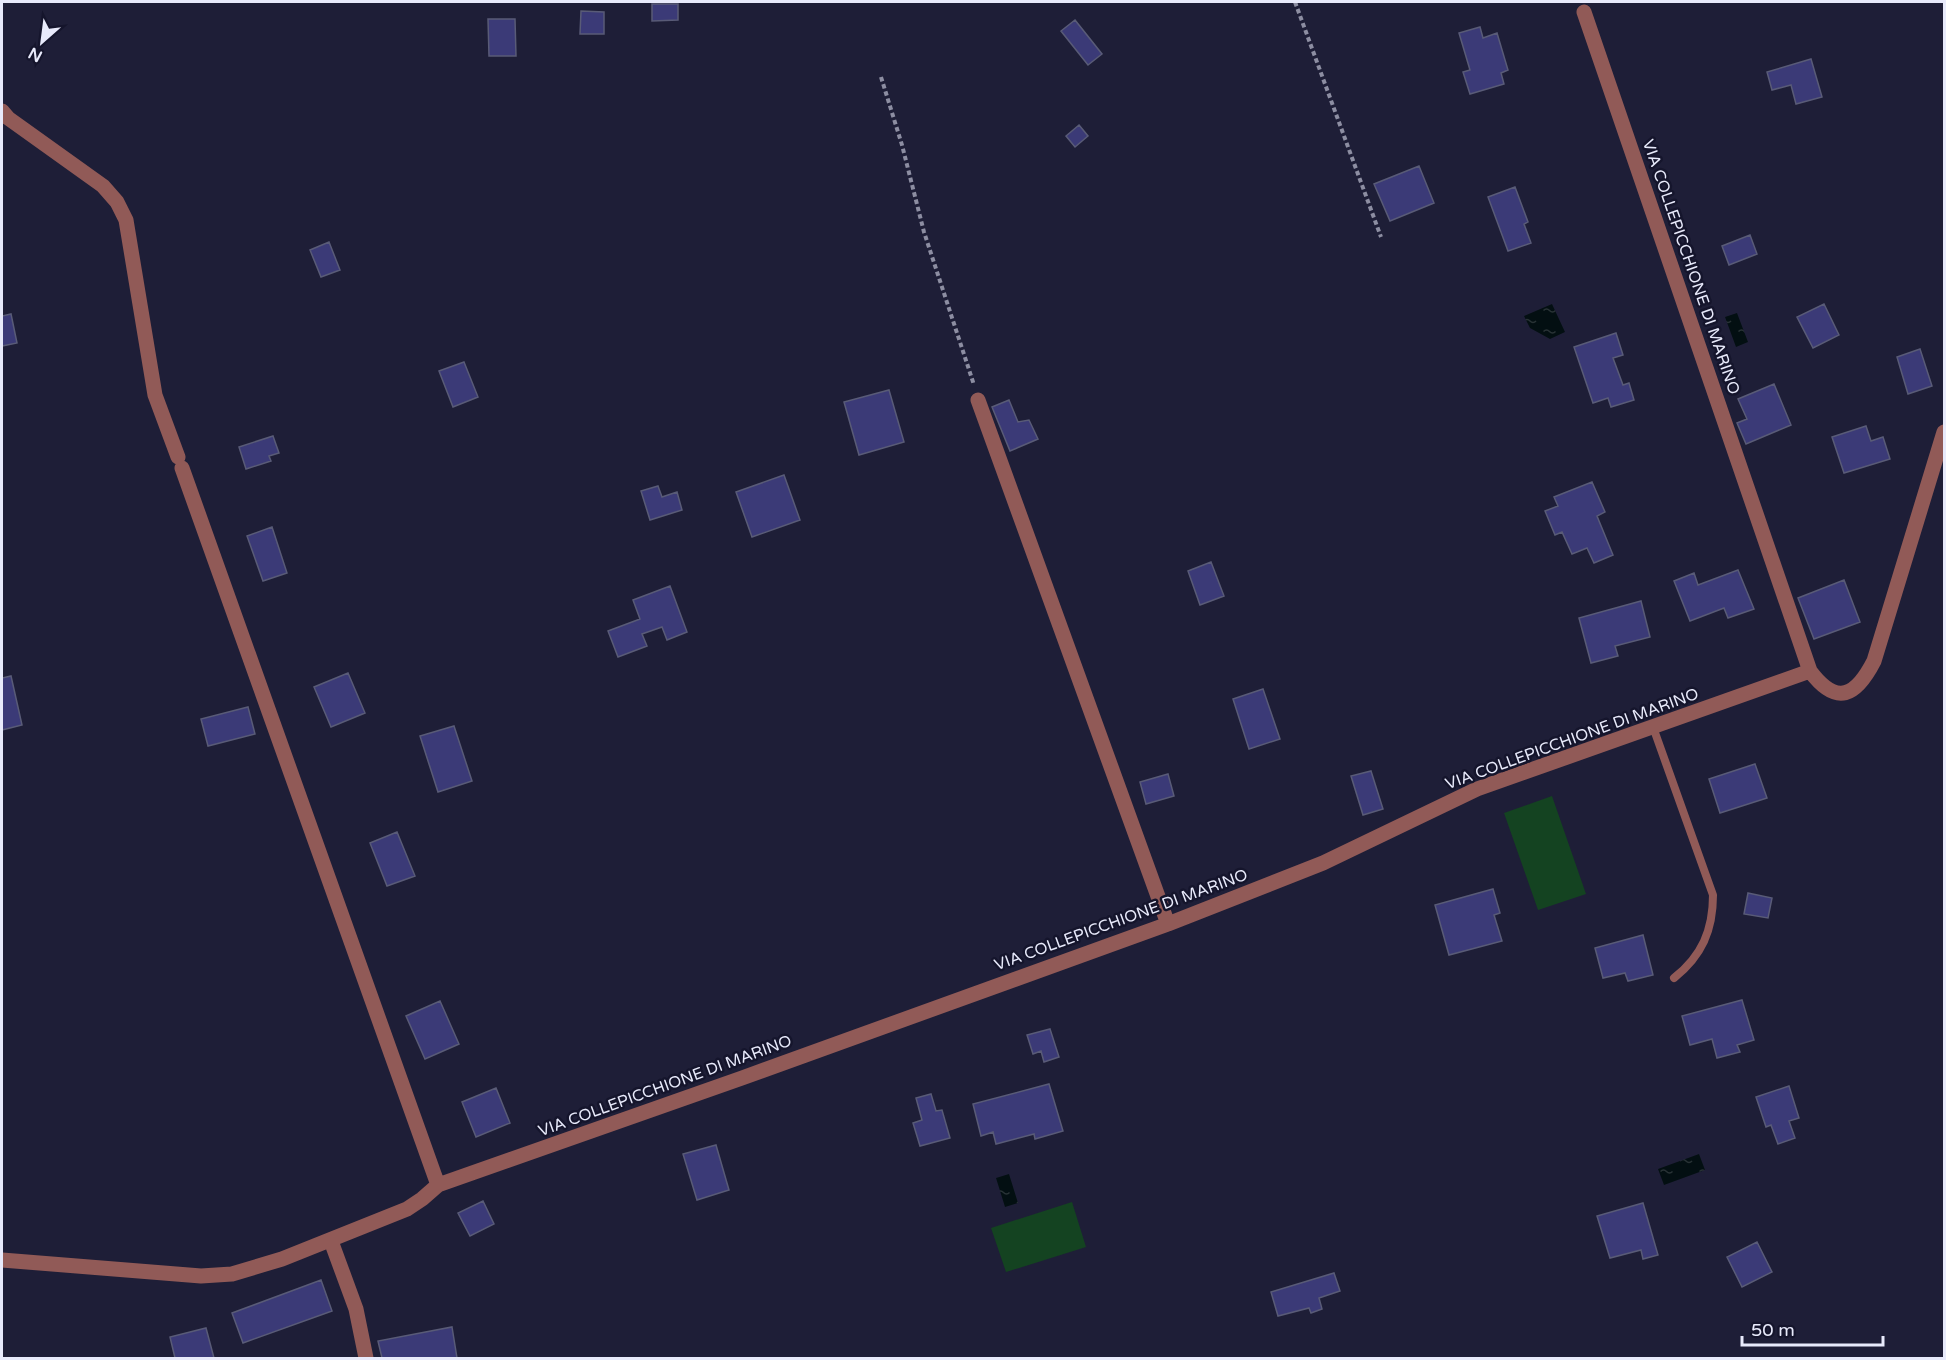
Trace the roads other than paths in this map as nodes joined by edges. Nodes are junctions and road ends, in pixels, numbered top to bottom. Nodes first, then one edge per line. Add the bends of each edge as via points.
1 (1584, 12) dead end
2 (2, 111) edge
3 (978, 400) road end
4 (1944, 432) edge
5 (1810, 671) junction
6 (1653, 727) junction
7 (1168, 924) junction
8 (1674, 978) dead end
9 (438, 1185) junction
10 (330, 1241) junction
11 (2, 1260) edge
12 (366, 1359) edge

1 - 5 street, VIA COLLEPICCHIONE DI MARINO
2 - 9 street via 103,186 126,220 155,395
3 - 7 street
4 - 5 street via 1869,670 1854,690 1842,693 1821,684
5 - 6 street, VIA COLLEPICCHIONE DI MARINO
6 - 7 street, VIA COLLEPICCHIONE DI MARINO via 1477,789 1323,863
6 - 8 lane via 1713,895 1713,914 1705,940 1696,957
7 - 9 street, VIA COLLEPICCHIONE DI MARINO
9 - 10 street via 415,1205
10 - 11 street via 248,1270 217,1276
10 - 12 street via 356,1309

